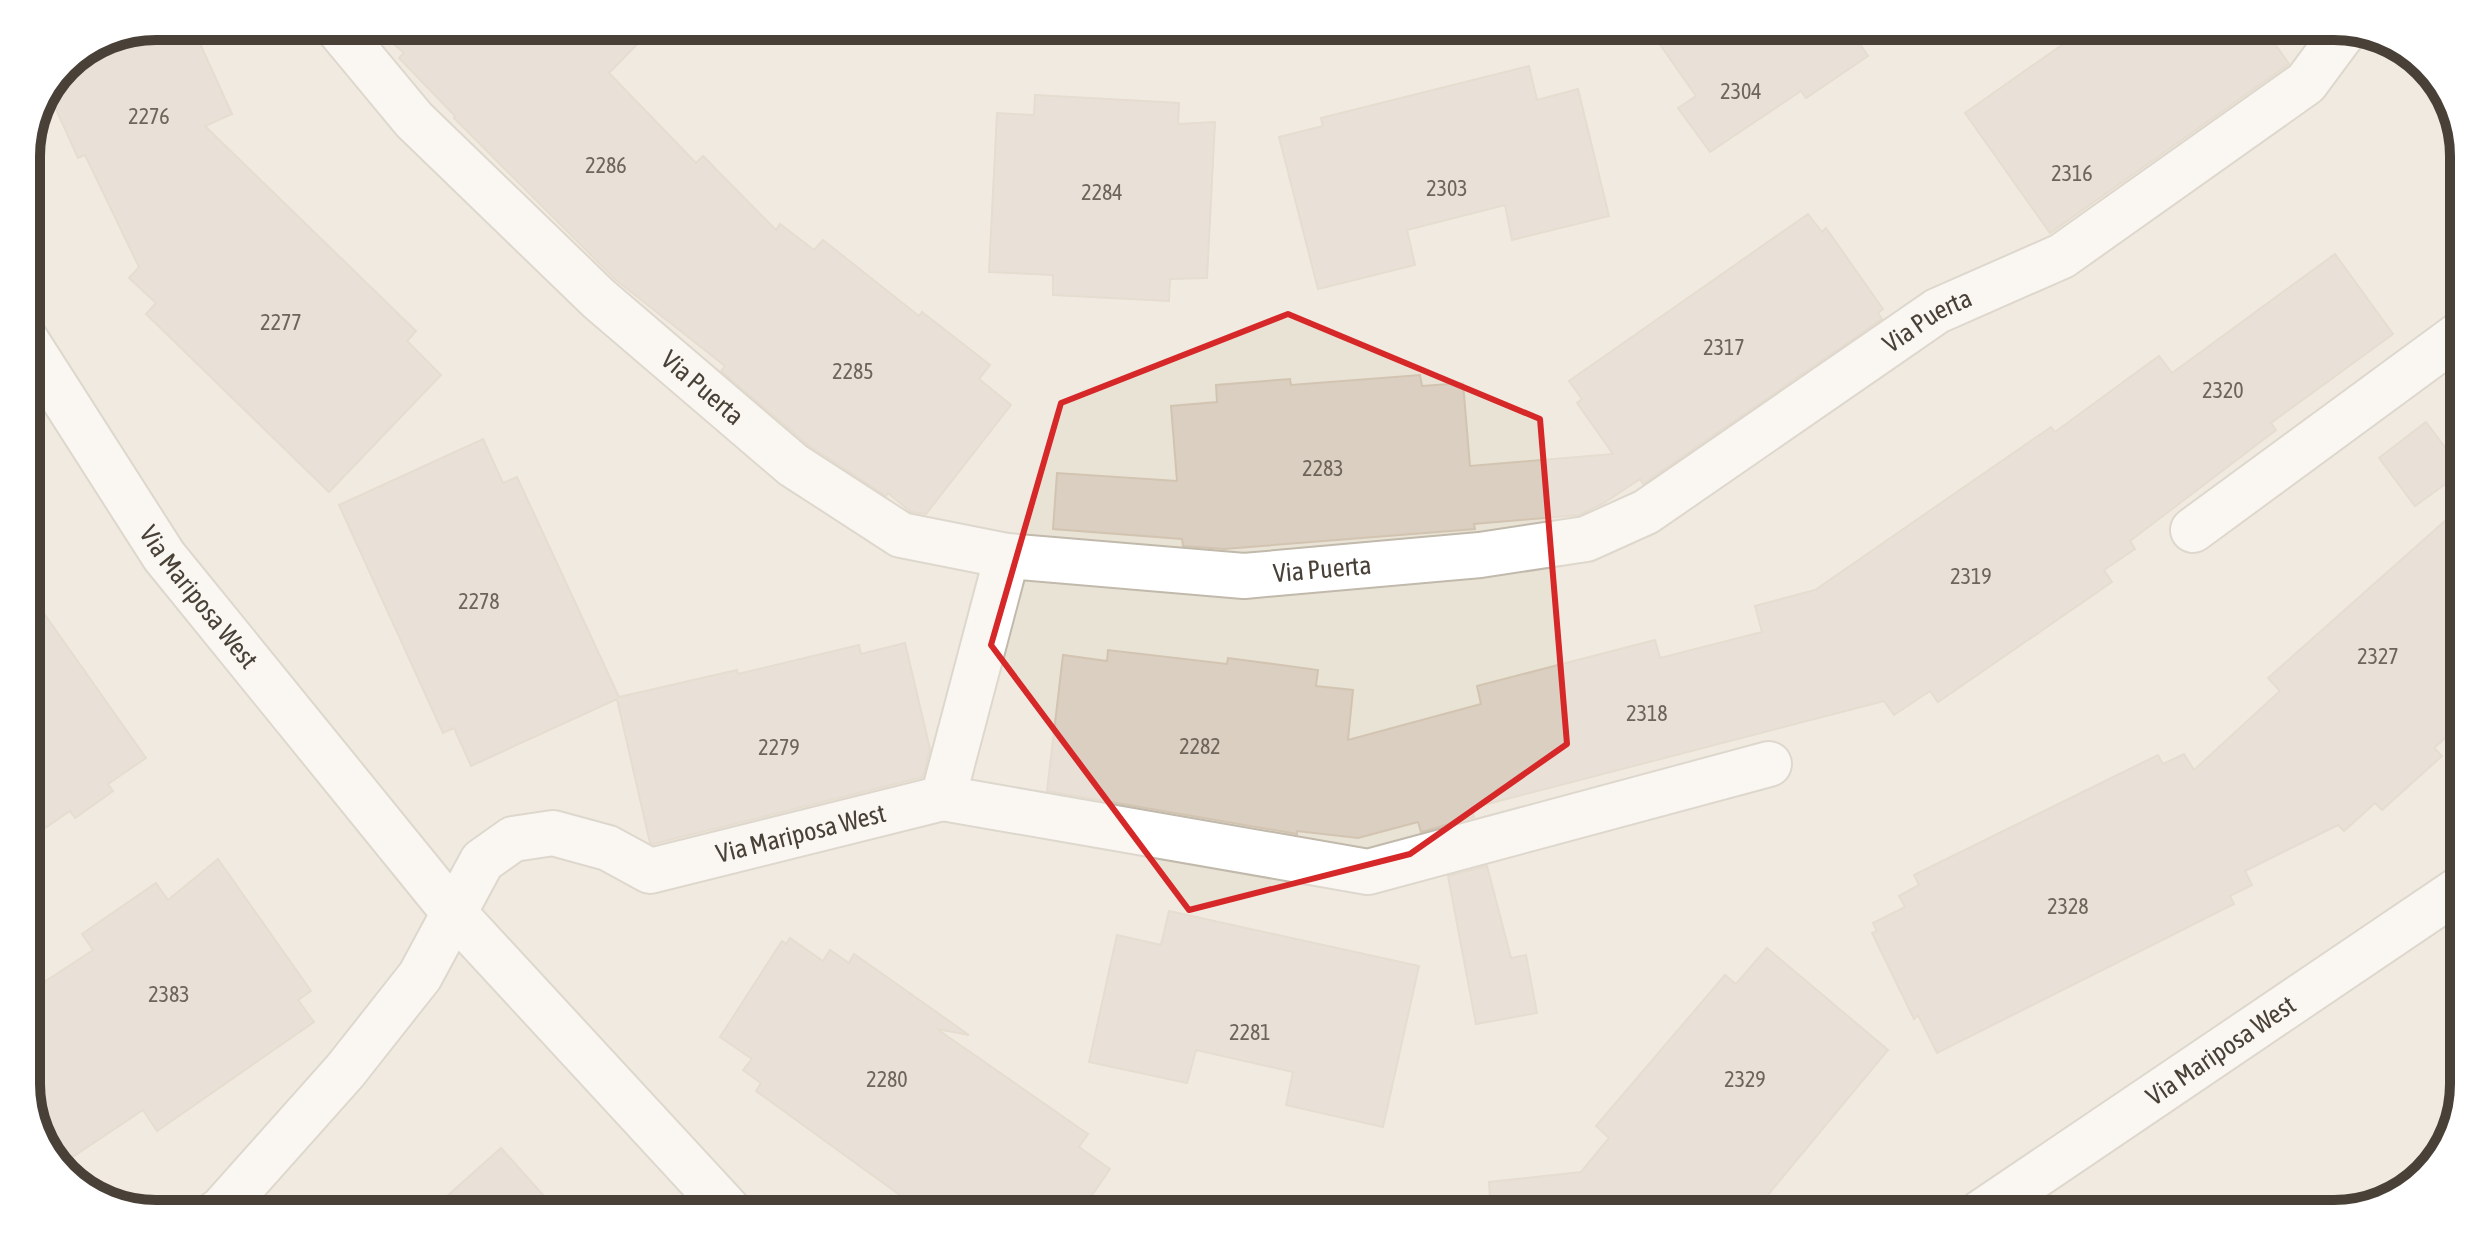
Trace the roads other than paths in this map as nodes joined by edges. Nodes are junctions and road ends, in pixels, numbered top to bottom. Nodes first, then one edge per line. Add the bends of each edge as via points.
1 (348, 40) edge
2 (2338, 40) edge
3 (2450, 341) edge
4 (40, 362) edge
5 (2193, 530) dead end
6 (1007, 556) junction
7 (1769, 764) dead end
8 (943, 798) junction
9 (2450, 895) edge
10 (454, 913) junction
11 (230, 1200) edge
12 (719, 1200) edge
13 (2000, 1200) edge

1 - 6 street, Via Puerta via 414,120 599,299 793,465 901,535
2 - 6 street, Via Puerta via 2306,83 2062,256 1937,311 1646,512 1586,539 1480,555 1244,576
3 - 5 street
4 - 10 street, Via Mariposa West via 164,556
6 - 8 street
7 - 8 street via 1368,872
8 - 10 street, Via Mariposa West via 650,871 608,848 553,833 513,839 482,861
9 - 13 street, Via Mariposa West
10 - 11 street, Via Mariposa West via 420,976 345,1071
10 - 12 street, Via Mariposa West

